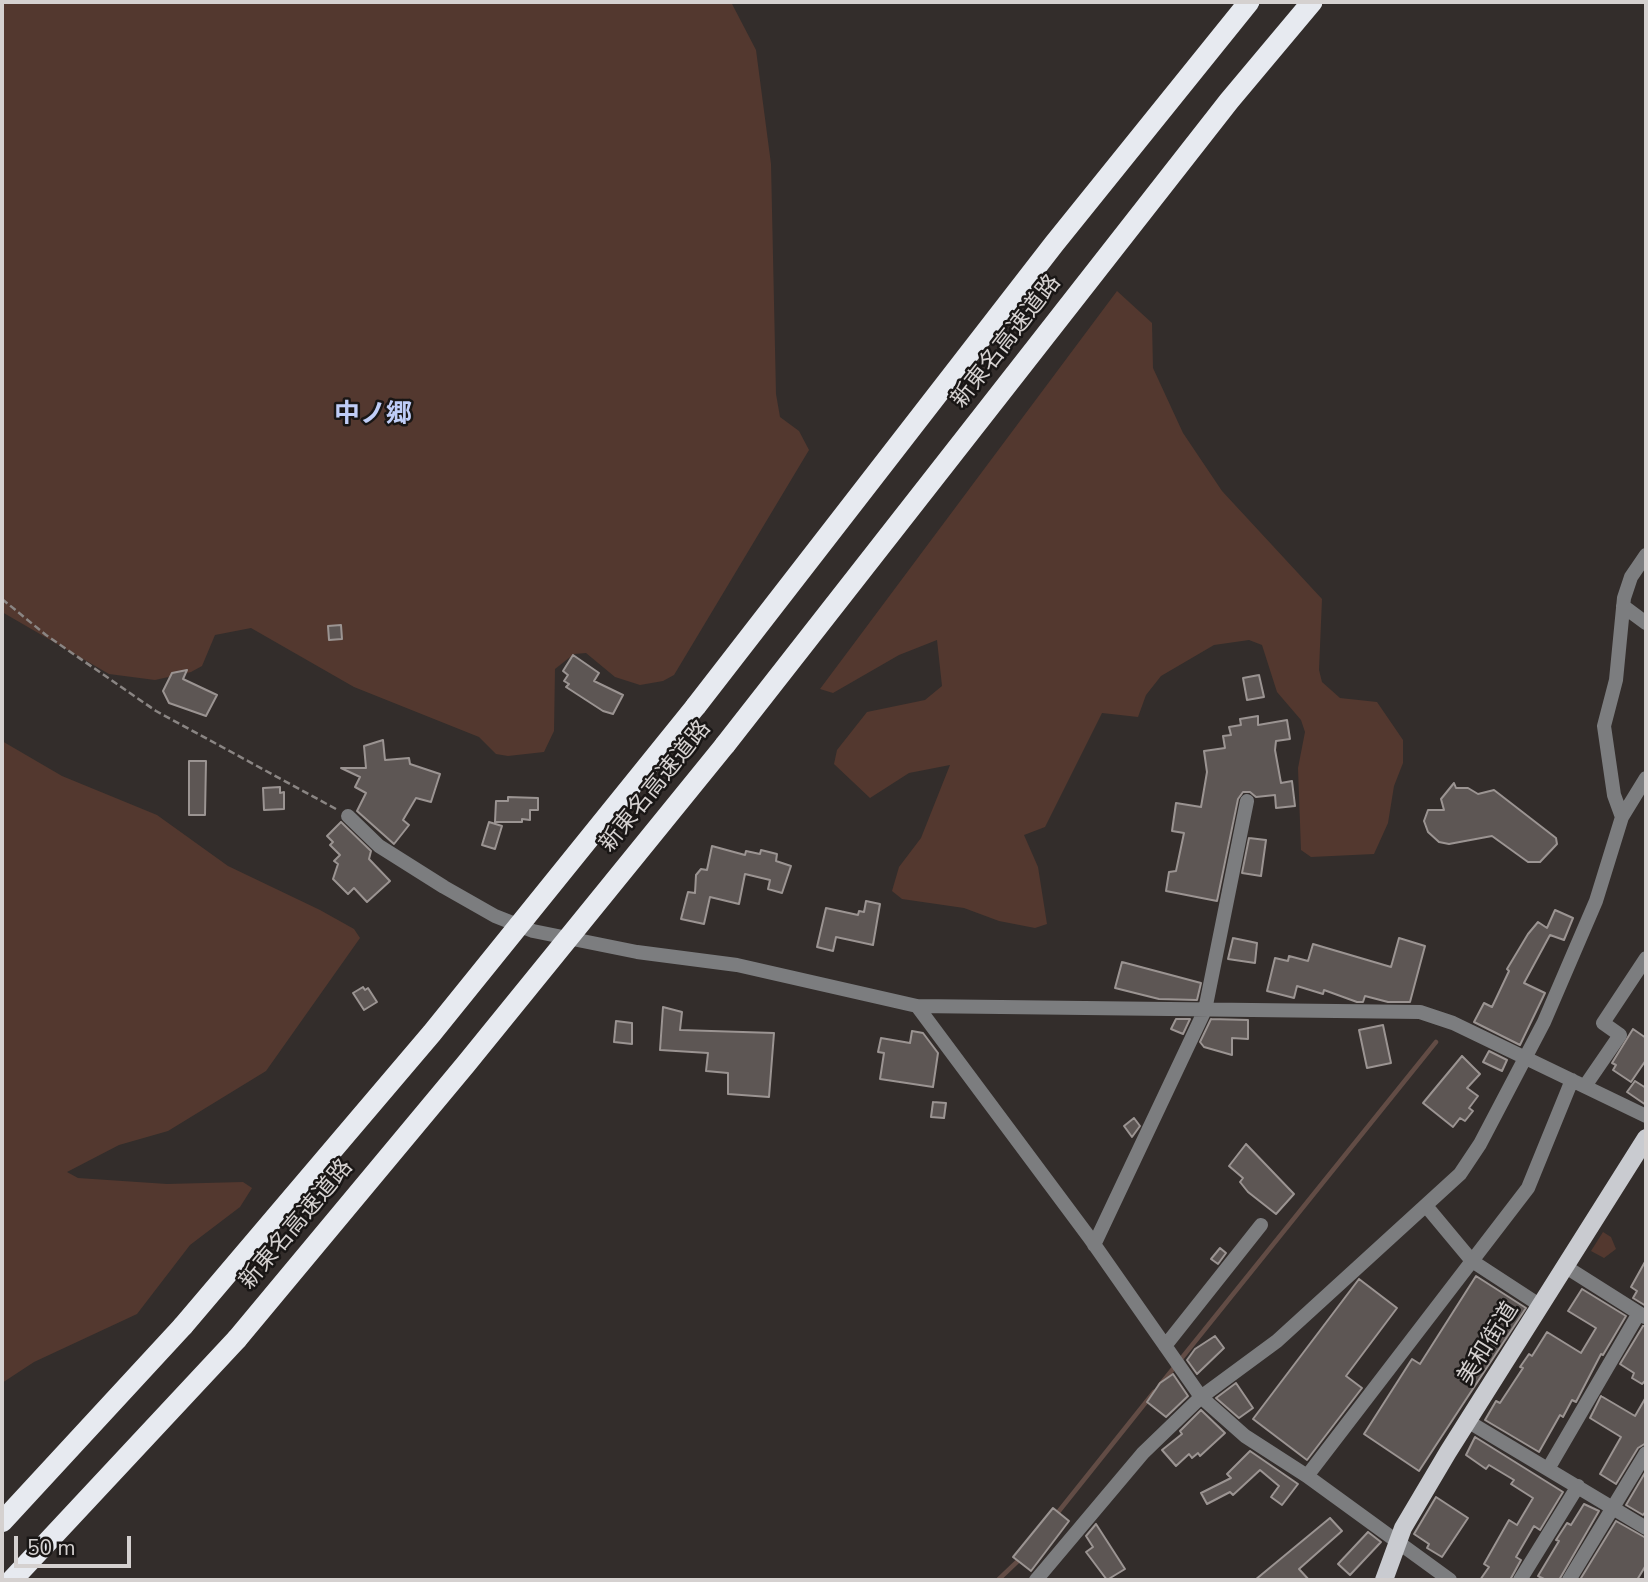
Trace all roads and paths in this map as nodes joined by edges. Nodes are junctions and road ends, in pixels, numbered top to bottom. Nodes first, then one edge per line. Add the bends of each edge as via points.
1 (1250, 2) edge
2 (1312, 2) edge
3 (1646, 555) edge
4 (2, 599) edge
5 (1623, 606) junction
6 (1646, 623) edge
7 (1646, 778) edge
8 (1247, 801) dead end
9 (348, 816) joint
10 (1622, 817) junction
11 (1646, 958) edge
12 (917, 1006) junction
13 (1205, 1010) junction
14 (1525, 1058) junction
15 (1579, 1083) junction
16 (1646, 1116) edge
17 (1646, 1138) edge
18 (1427, 1207) junction
19 (1261, 1225) dead end
20 (1094, 1245) junction
21 (1472, 1261) junction
22 (1566, 1267) junction
23 (1541, 1307) junction
24 (1643, 1315) edge
25 (1165, 1346) junction
26 (1201, 1397) junction
27 (1469, 1422) junction
28 (1646, 1453) edge
29 (1548, 1469) junction
30 (1307, 1476) junction
31 (1578, 1486) junction
32 (1614, 1507) junction
33 (2, 1522) edge
34 (1646, 1528) edge
35 (1396, 1543) junction
36 (12, 1580) edge
37 (1036, 1580) edge
38 (1384, 1580) edge
39 (1450, 1580) edge
40 (1520, 1580) edge
41 (1569, 1580) edge

1 - 33 highway, 新東名高速道路, bridge via 1054,244 696,706 432,1033 183,1326
2 - 36 highway, 新東名高速道路, bridge via 466,1064 237,1339
3 - 5 street via 1631,577
4 - 9 path via 156,711
5 - 6 street
5 - 10 street via 1616,680 1604,726 1614,795
7 - 10 street
8 - 13 street
9 - 12 street via 379,846 444,887 533,932 737,965
10 - 14 street via 1596,901
11 - 15 street via 1603,1023 1620,1035
12 - 13 street
12 - 20 street
13 - 14 street via 1420,1012
13 - 20 street
14 - 15 street
14 - 18 street via 1480,1144 1460,1174
15 - 16 street
15 - 21 street via 1528,1188
17 - 22 main road, 美和街道
18 - 21 street
18 - 26 street via 1276,1341
19 - 25 street
20 - 25 street
21 - 23 street
21 - 30 street
22 - 23 main road, 美和街道
22 - 24 street
23 - 27 main road, 美和街道
24 - 29 street
25 - 26 street
26 - 30 street via 1245,1436
26 - 37 street via 1143,1453
27 - 29 street
27 - 35 main road, 美和街道
28 - 32 street
29 - 31 street
30 - 35 street
31 - 32 street
31 - 40 street
32 - 34 street
32 - 41 street
35 - 38 main road, 美和街道
35 - 39 street

